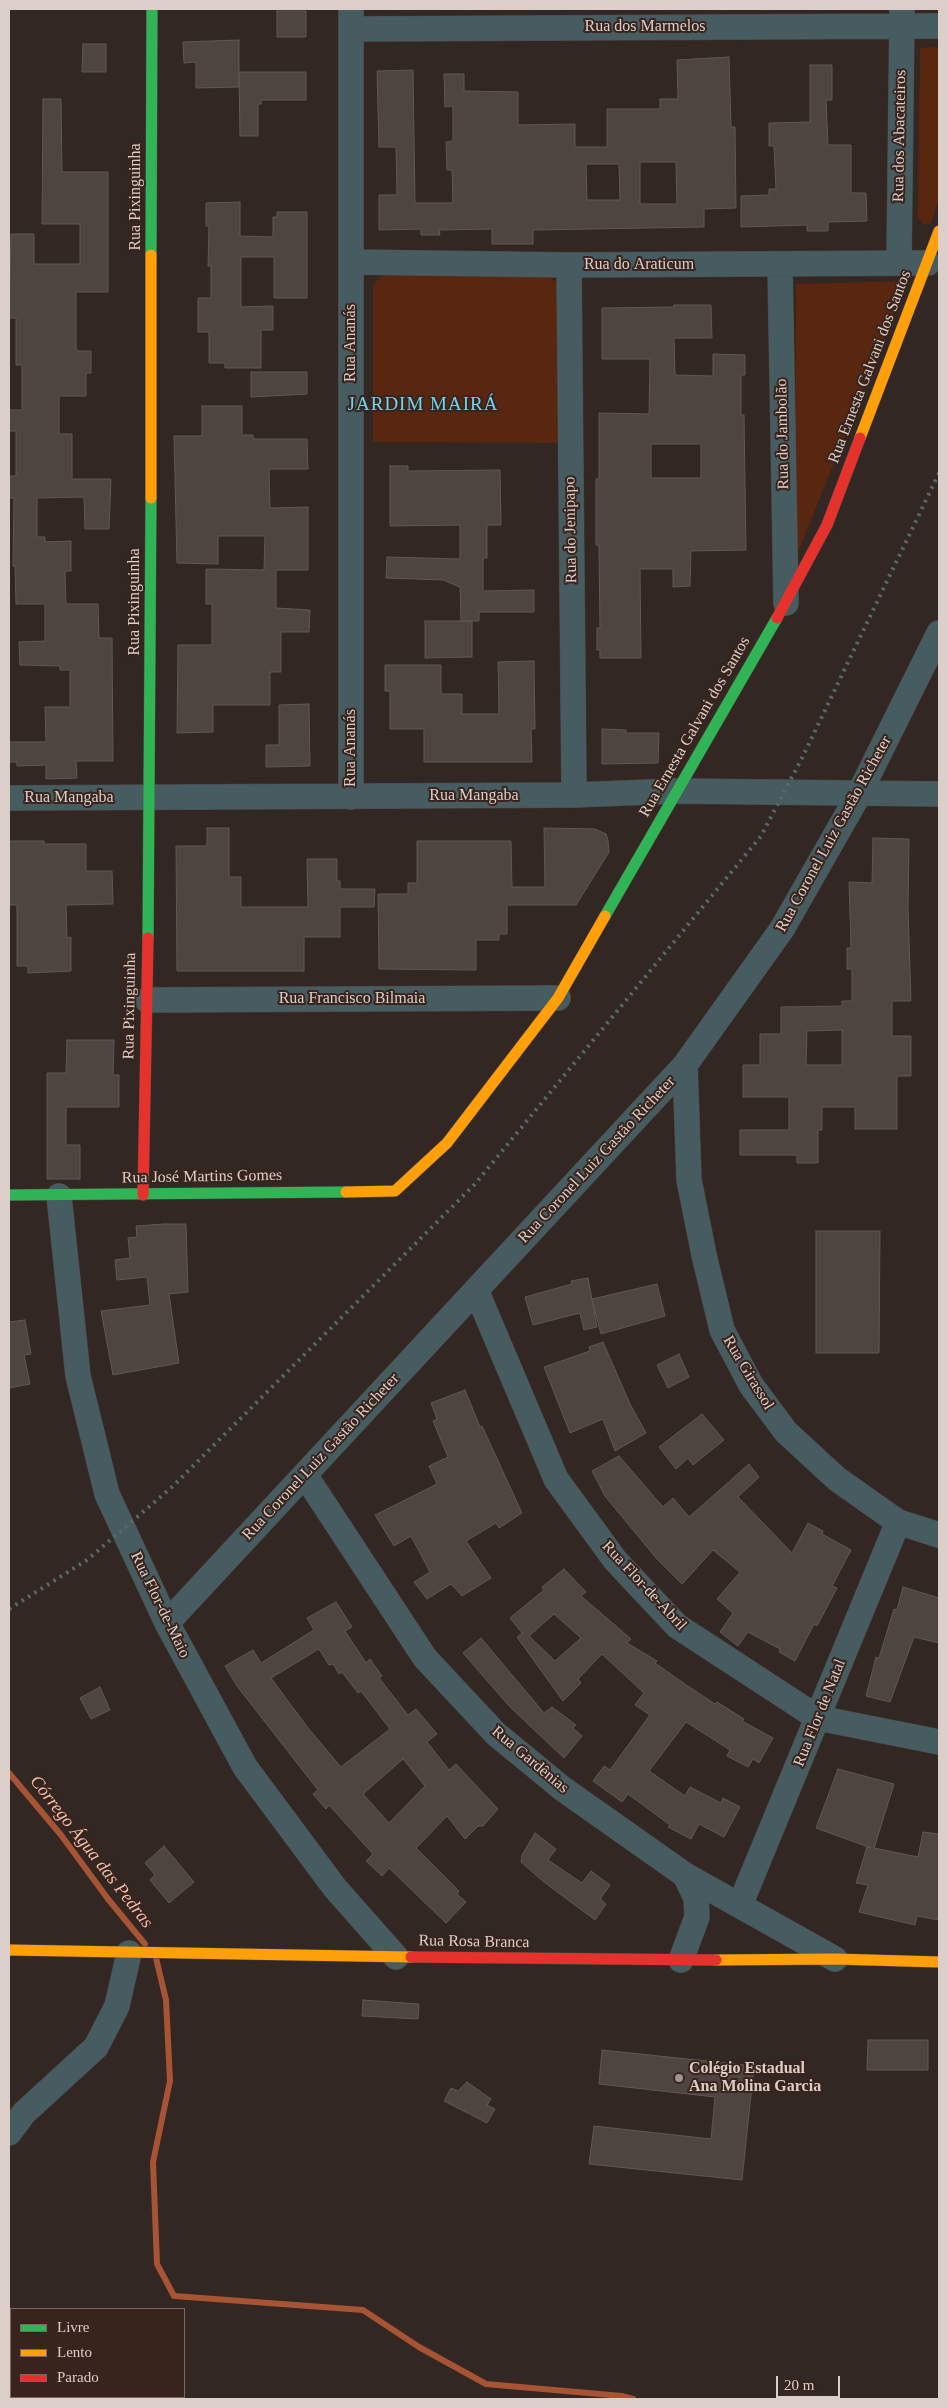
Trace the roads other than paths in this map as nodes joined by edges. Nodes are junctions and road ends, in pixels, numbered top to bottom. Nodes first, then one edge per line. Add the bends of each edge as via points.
1 (152, 9) edge
2 (902, 17) edge
3 (351, 19) edge
4 (939, 26) edge
5 (939, 231) edge
6 (351, 262) junction
7 (899, 263) junction
8 (928, 263) junction
9 (780, 264) junction
10 (569, 265) junction
11 (786, 603) junction
12 (939, 633) edge
13 (676, 791) junction
14 (860, 794) junction
15 (939, 794) edge
16 (574, 795) junction
17 (351, 796) junction
18 (9, 798) edge
19 (150, 798) junction
20 (558, 998) junction
21 (146, 1000) junction
22 (685, 1065) junction
23 (395, 1191) joint
24 (143, 1195) junction
25 (9, 1196) edge
26 (58, 1196) junction
27 (476, 1290) junction
28 (305, 1475) junction
29 (898, 1522) junction
30 (939, 1535) edge
31 (167, 1623) junction
32 (818, 1718) junction
33 (939, 1742) edge
34 (685, 1875) junction
35 (740, 1905) junction
36 (9, 1950) edge
37 (129, 1954) junction
38 (396, 1957) junction
39 (835, 1959) junction
40 (680, 1960) junction
41 (939, 1962) edge
42 (9, 2133) edge

1 - 19 street, Rua Pixinguinha
2 - 3 street, Rua dos Marmelos
2 - 4 street, Rua dos Marmelos
2 - 7 street, Rua dos Abacateiros
3 - 6 street, Rua Ananás
5 - 8 street, Rua Ernesta Galvani dos Santos
6 - 10 street, Rua do Araticum
6 - 17 street, Rua Ananás
7 - 8 street, Rua do Araticum
7 - 9 street, Rua do Araticum
8 - 11 street, Rua Ernesta Galvani dos Santos via 827,525
9 - 10 street, Rua do Araticum
9 - 11 street, Rua do Jambolão
10 - 16 street, Rua do Jenipapo
11 - 13 street, Rua Ernesta Galvani dos Santos
12 - 14 street, Rua Coronel Luiz Gastão Richeter
13 - 14 street, Rua Mangaba
13 - 16 street, Rua Mangaba
13 - 20 street, Rua Ernesta Galvani dos Santos
14 - 15 street, Rua Mangaba
14 - 22 street, Rua Coronel Luiz Gastão Richeter via 782,929
16 - 17 street, Rua Mangaba
17 - 19 street, Rua Mangaba
18 - 19 street, Rua Mangaba
19 - 21 street, Rua Pixinguinha
20 - 21 street, Rua Francisco Bilmaia
20 - 23 street, Rua Ernesta Galvani dos Santos via 447,1143
21 - 24 street, Rua Pixinguinha
22 - 27 street, Rua Coronel Luiz Gastão Richeter
22 - 29 street, Rua Girassol via 689,1180 722,1330 751,1385 786,1432 837,1479
23 - 24 street, Rua José Martins Gomes
24 - 26 street, Rua José Martins Gomes
25 - 26 street, Rua José Martins Gomes
26 - 31 street, Rua Flor-de-Maio via 78,1376 107,1494
27 - 28 street, Rua Coronel Luiz Gastão Richeter
27 - 32 street, Rua Flor-de-Abril via 556,1479 615,1560 677,1626
28 - 31 street, Rua Coronel Luiz Gastão Richeter
28 - 34 street, Rua Gardênias via 425,1658 496,1734 563,1789
29 - 30 street, Rua Girassol
29 - 32 street, Rua Flor de Natal
31 - 38 street, Rua Flor-de-Maio via 245,1767 336,1888
32 - 33 street, Rua Flor-de-Abril
32 - 35 street, Rua Flor de Natal
34 - 35 street, Rua Gardênias
34 - 40 street via 696,1898 697,1917
35 - 39 street, Rua Gardênias
36 - 37 street, Rua Rosa Branca
37 - 38 street, Rua Rosa Branca
37 - 42 street via 117,2006 96,2047 24,2113
38 - 40 street, Rua Rosa Branca
39 - 40 street, Rua Rosa Branca
39 - 41 street, Rua Rosa Branca

